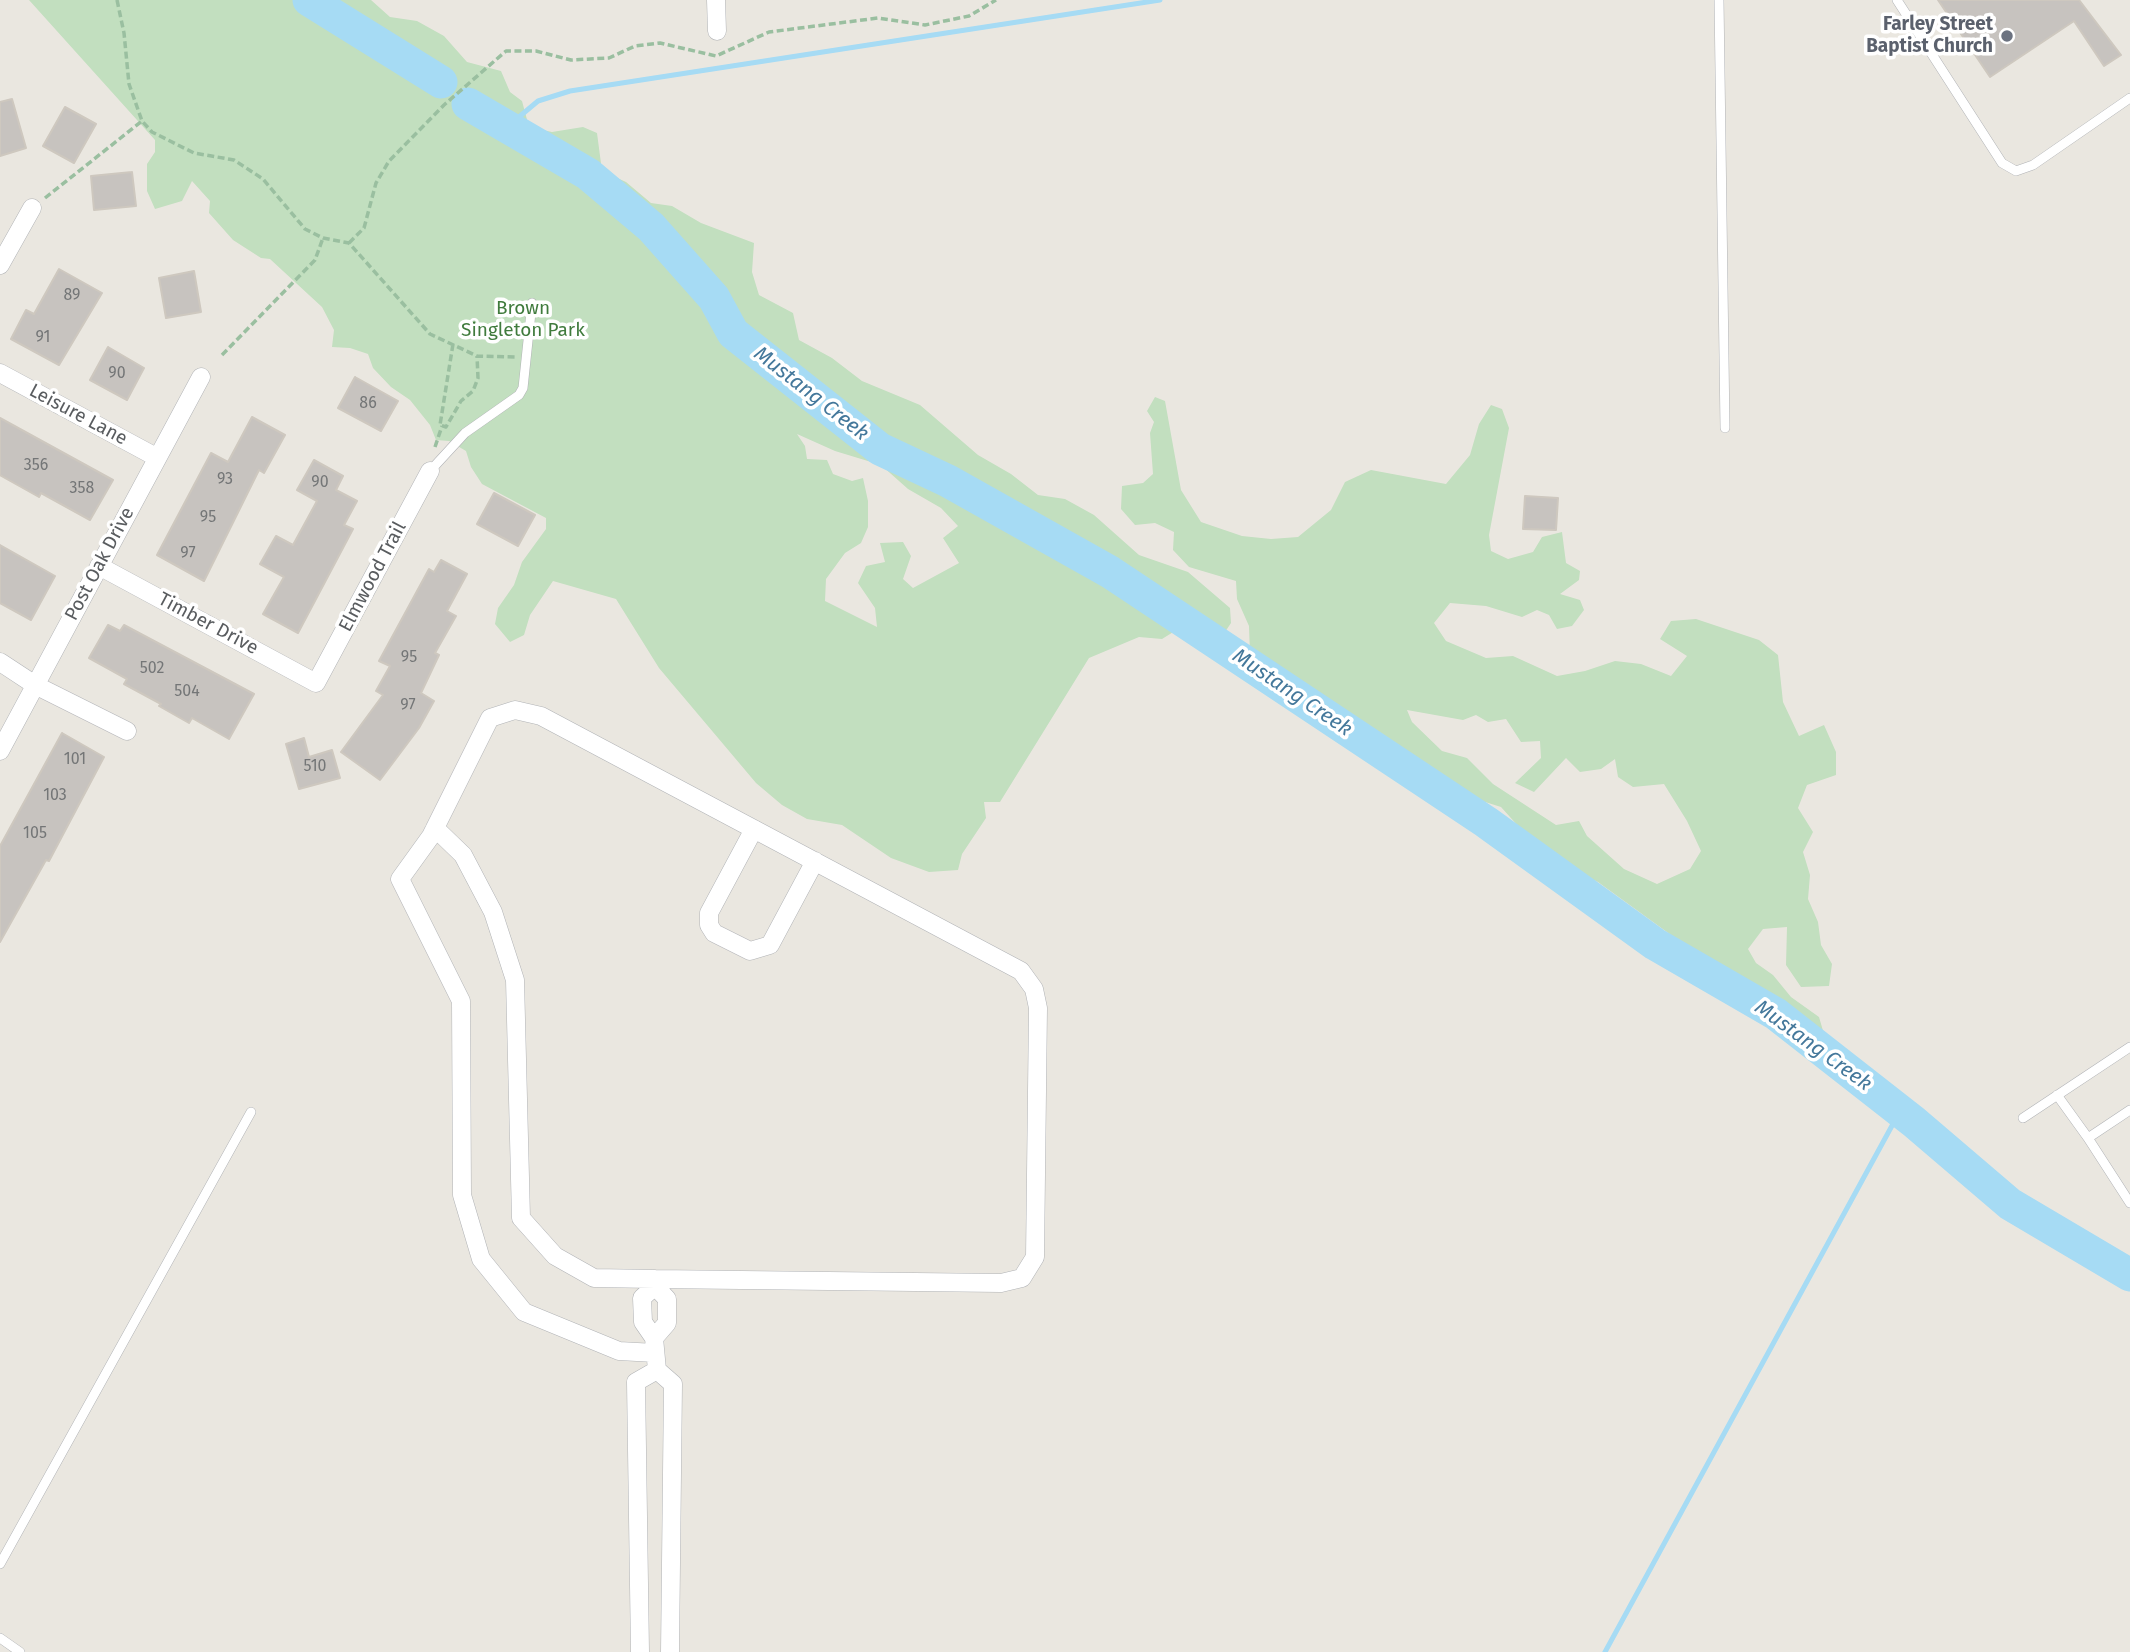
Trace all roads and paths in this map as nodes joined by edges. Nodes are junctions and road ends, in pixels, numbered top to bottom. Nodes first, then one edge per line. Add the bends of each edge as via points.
1 (117, 0) edge
2 (716, 0) edge
3 (996, 0) edge
4 (1719, 0) edge
5 (1897, 0) edge
6 (717, 31) dead end
7 (2130, 99) edge
8 (142, 121) junction
9 (32, 208) joint
10 (323, 238) junction
11 (349, 243) junction
12 (0, 265) edge
13 (533, 303) dead end
14 (453, 344) junction
15 (222, 355) dead end
16 (477, 356) junction
17 (526, 358) junction
18 (0, 373) edge
19 (201, 377) dead end
20 (1725, 428) dead end
21 (156, 457) junction
22 (430, 471) joint
23 (99, 566) junction
24 (0, 662) edge
25 (316, 683) joint
26 (36, 685) junction
27 (127, 731) dead end
28 (0, 751) edge
29 (435, 828) junction
30 (754, 829) junction
31 (815, 861) junction
32 (2130, 1047) edge
33 (2057, 1095) junction
34 (2130, 1110) edge
35 (251, 1112) dead end
36 (2023, 1118) dead end
37 (2088, 1138) junction
38 (2130, 1203) edge
39 (655, 1283) junction
40 (656, 1354) junction
41 (0, 1563) edge
42 (0, 1638) edge
43 (20, 1652) edge
44 (640, 1652) edge
45 (670, 1652) edge

1 - 8 path via 129,84
2 - 6 street
3 - 11 path via 969,16 925,25 878,18 769,32 716,56 660,43 635,46 609,58 571,60 536,51 506,51 389,162 376,183 364,228
4 - 20 lane
5 - 7 lane via 2002,163 2016,171 2033,165
8 - 9 path
8 - 10 path via 152,132 194,153 234,160 263,178 305,229
9 - 12 street
10 - 11 path
10 - 15 path via 315,260
11 - 14 path via 416,321 430,334
13 - 17 lane
14 - 16 path
14 - 16 path via 440,425 446,427 461,401 473,391
16 - 17 path
17 - 22 lane via 519,395 465,433
18 - 21 street, Leisure Lane
19 - 21 street, Post Oak Drive
21 - 23 street, Post Oak Drive
22 - 25 street, Elmwood Trail
23 - 25 street, Timber Drive
23 - 26 street, Post Oak Drive
24 - 26 street
26 - 27 street
26 - 28 street, Post Oak Drive
29 - 30 street via 490,718 515,710 541,716
29 - 39 street via 463,855 493,912 515,980 522,1218 555,1256 594,1278
29 - 40 street via 400,879 461,1001 462,1195 481,1259 524,1312 619,1351
30 - 31 street
30 - 31 street via 709,913 714,933 750,951 770,945
31 - 39 street via 1021,971 1034,989 1038,1008 1035,1257 1023,1278 1001,1283
32 - 33 lane
33 - 36 lane
33 - 37 lane
34 - 37 lane
35 - 41 lane
37 - 38 lane
39 - 40 street via 642,1298 643,1322
40 - 44 street via 636,1382
40 - 45 street via 673,1384
42 - 43 lane

